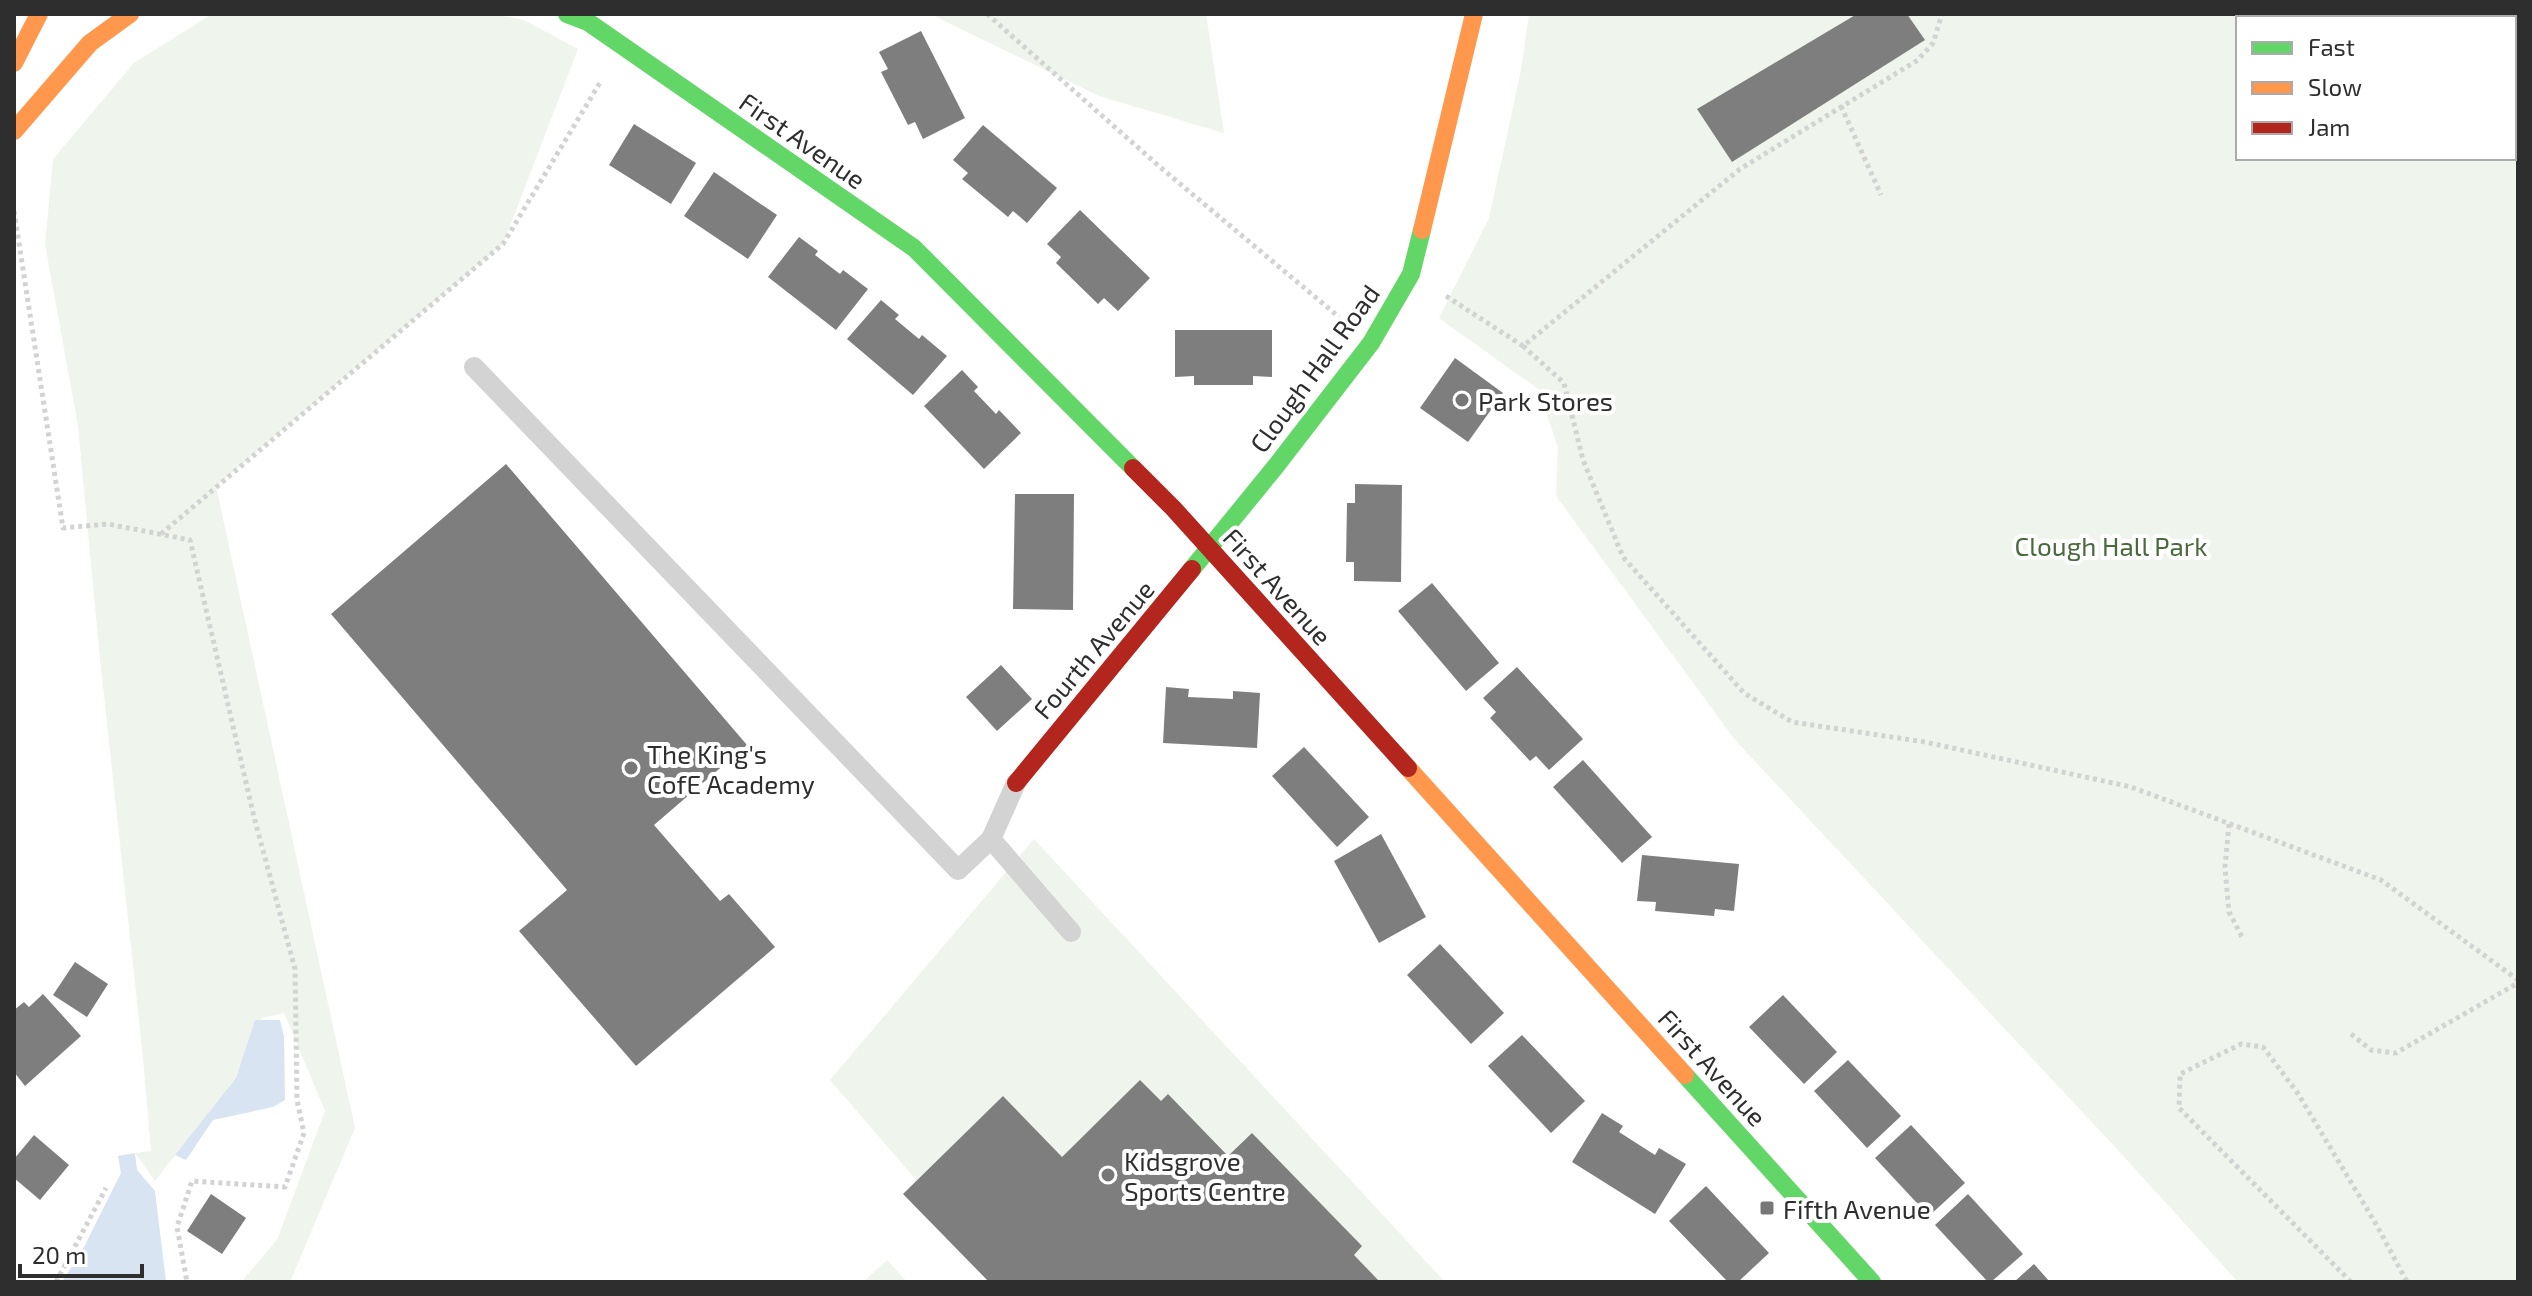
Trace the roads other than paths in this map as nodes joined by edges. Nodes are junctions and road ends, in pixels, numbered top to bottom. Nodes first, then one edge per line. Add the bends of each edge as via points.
1 (39, 14) edge
2 (130, 14) edge
3 (567, 14) edge
4 (1474, 14) edge
5 (14, 63) edge
6 (14, 131) edge
7 (474, 367) dead end
8 (1210, 548) junction
9 (1016, 783) joint
10 (991, 839) junction
11 (1071, 932) dead end
12 (1872, 1282) edge

1 - 5 main road
2 - 6 main road via 90,43
3 - 8 main road, First Avenue via 588,22 914,248
4 - 8 main road, Clough Hall Road via 1411,274 1371,343
7 - 10 lane via 958,870
8 - 9 main road, Fourth Avenue
8 - 12 main road, First Avenue
9 - 10 lane
10 - 11 lane

